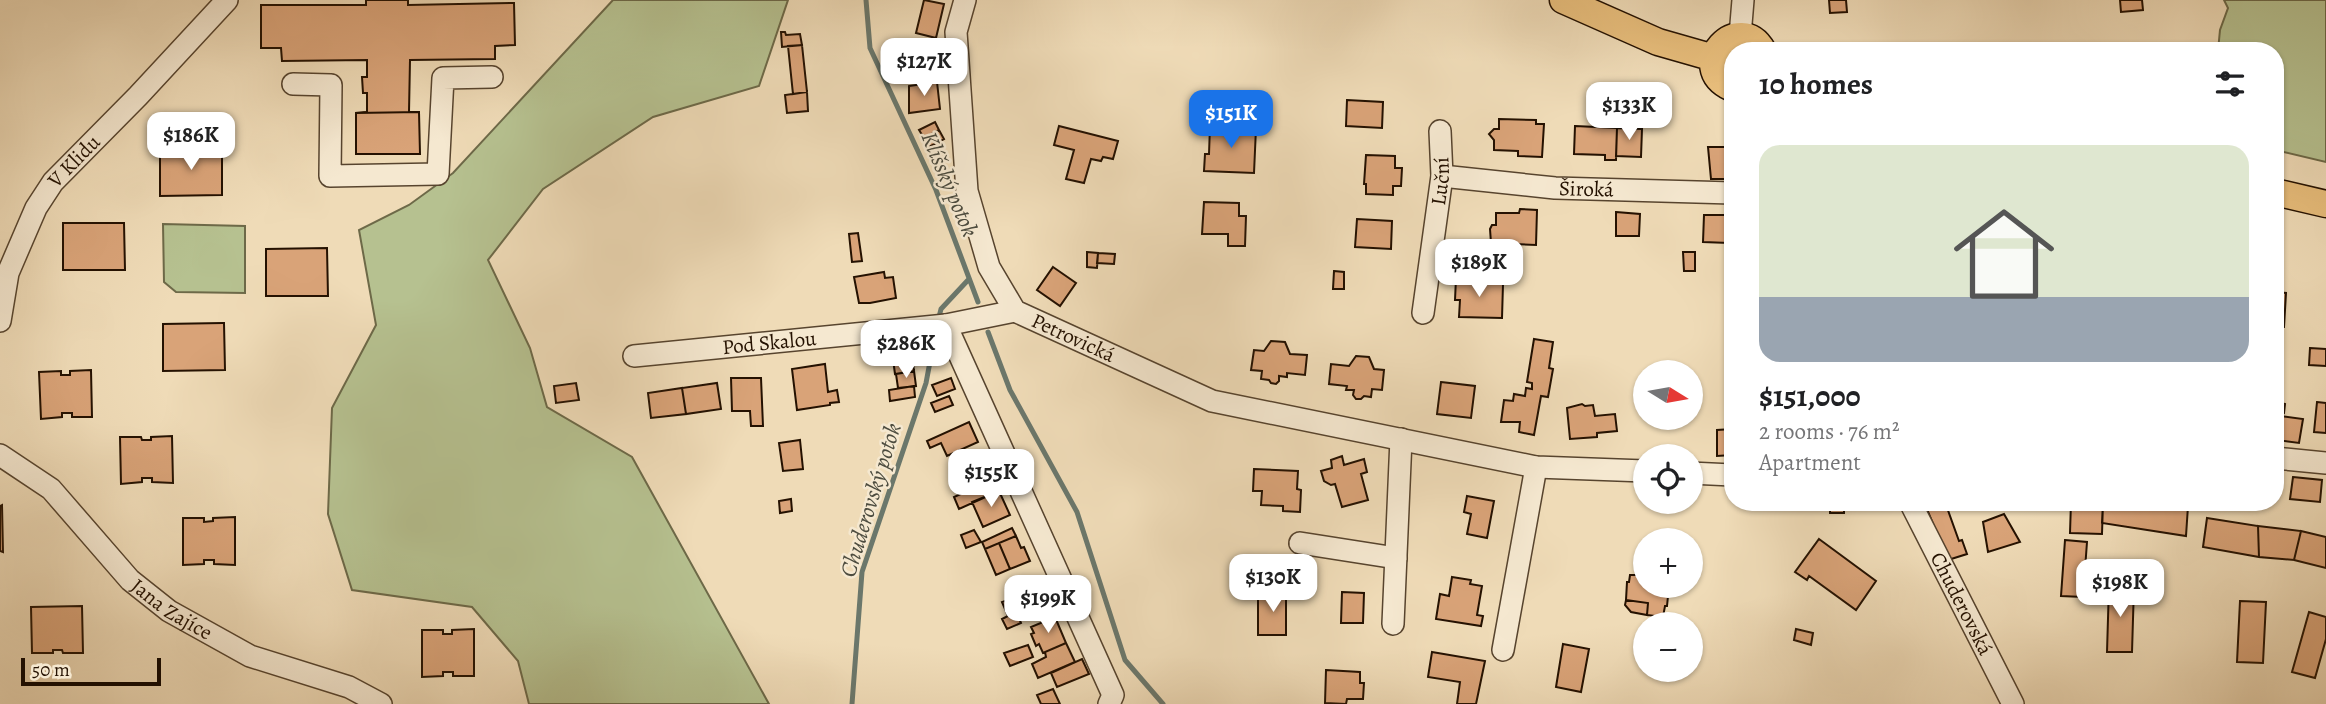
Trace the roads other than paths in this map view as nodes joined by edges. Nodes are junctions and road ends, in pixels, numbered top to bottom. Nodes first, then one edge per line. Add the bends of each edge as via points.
1 (227, 0) edge
2 (965, 0) edge
3 (1563, 0) edge
4 (1743, 0) edge
5 (1740, 36) junction
6 (1755, 42) edge
7 (1714, 58) junction
8 (492, 77) dead end
9 (1724, 82) edge
10 (293, 84) dead end
11 (1440, 131) dead end
12 (1442, 176) junction
13 (1724, 194) edge
14 (2284, 194) edge
15 (2326, 204) edge
16 (1014, 311) junction
17 (1423, 313) dead end
18 (0, 321) edge
19 (938, 325) junction
20 (634, 356) dead end
21 (1401, 439) junction
22 (0, 455) edge
23 (2284, 459) edge
24 (2326, 463) edge
25 (1536, 467) junction
26 (1633, 471) edge
27 (1703, 474) edge
28 (1724, 475) edge
29 (1915, 511) edge
30 (1300, 543) dead end
31 (1396, 558) junction
32 (1393, 624) dead end
33 (1503, 650) dead end
34 (381, 704) edge
35 (1109, 704) edge
36 (2013, 704) edge

1 - 18 street, V Klidu via 53,182 36,208 8,273
2 - 16 street, Petrovická via 956,32 967,191 989,267
3 - 7 main road via 1658,42
4 - 5 street
5 - 6 main road
5 - 7 main road via 1723,42
7 - 9 main road via 1718,78
8 - 10 street via 443,78 438,174 330,176 331,85
11 - 12 street, Luční
12 - 13 street, Široká via 1555,188
12 - 17 street, Luční
14 - 15 main road
16 - 19 street, Pod Skalou
16 - 21 street, Petrovická via 1212,401
19 - 20 street, Pod Skalou
19 - 35 street via 1113,695
21 - 25 street, Petrovická
21 - 31 street
22 - 34 street, Jana Zajíce via 51,489 130,580 169,611 250,656 349,687
23 - 24 street
25 - 26 street, Petrovická
25 - 33 street
27 - 28 street
29 - 36 street, Chuderovská
30 - 31 street
31 - 32 street

